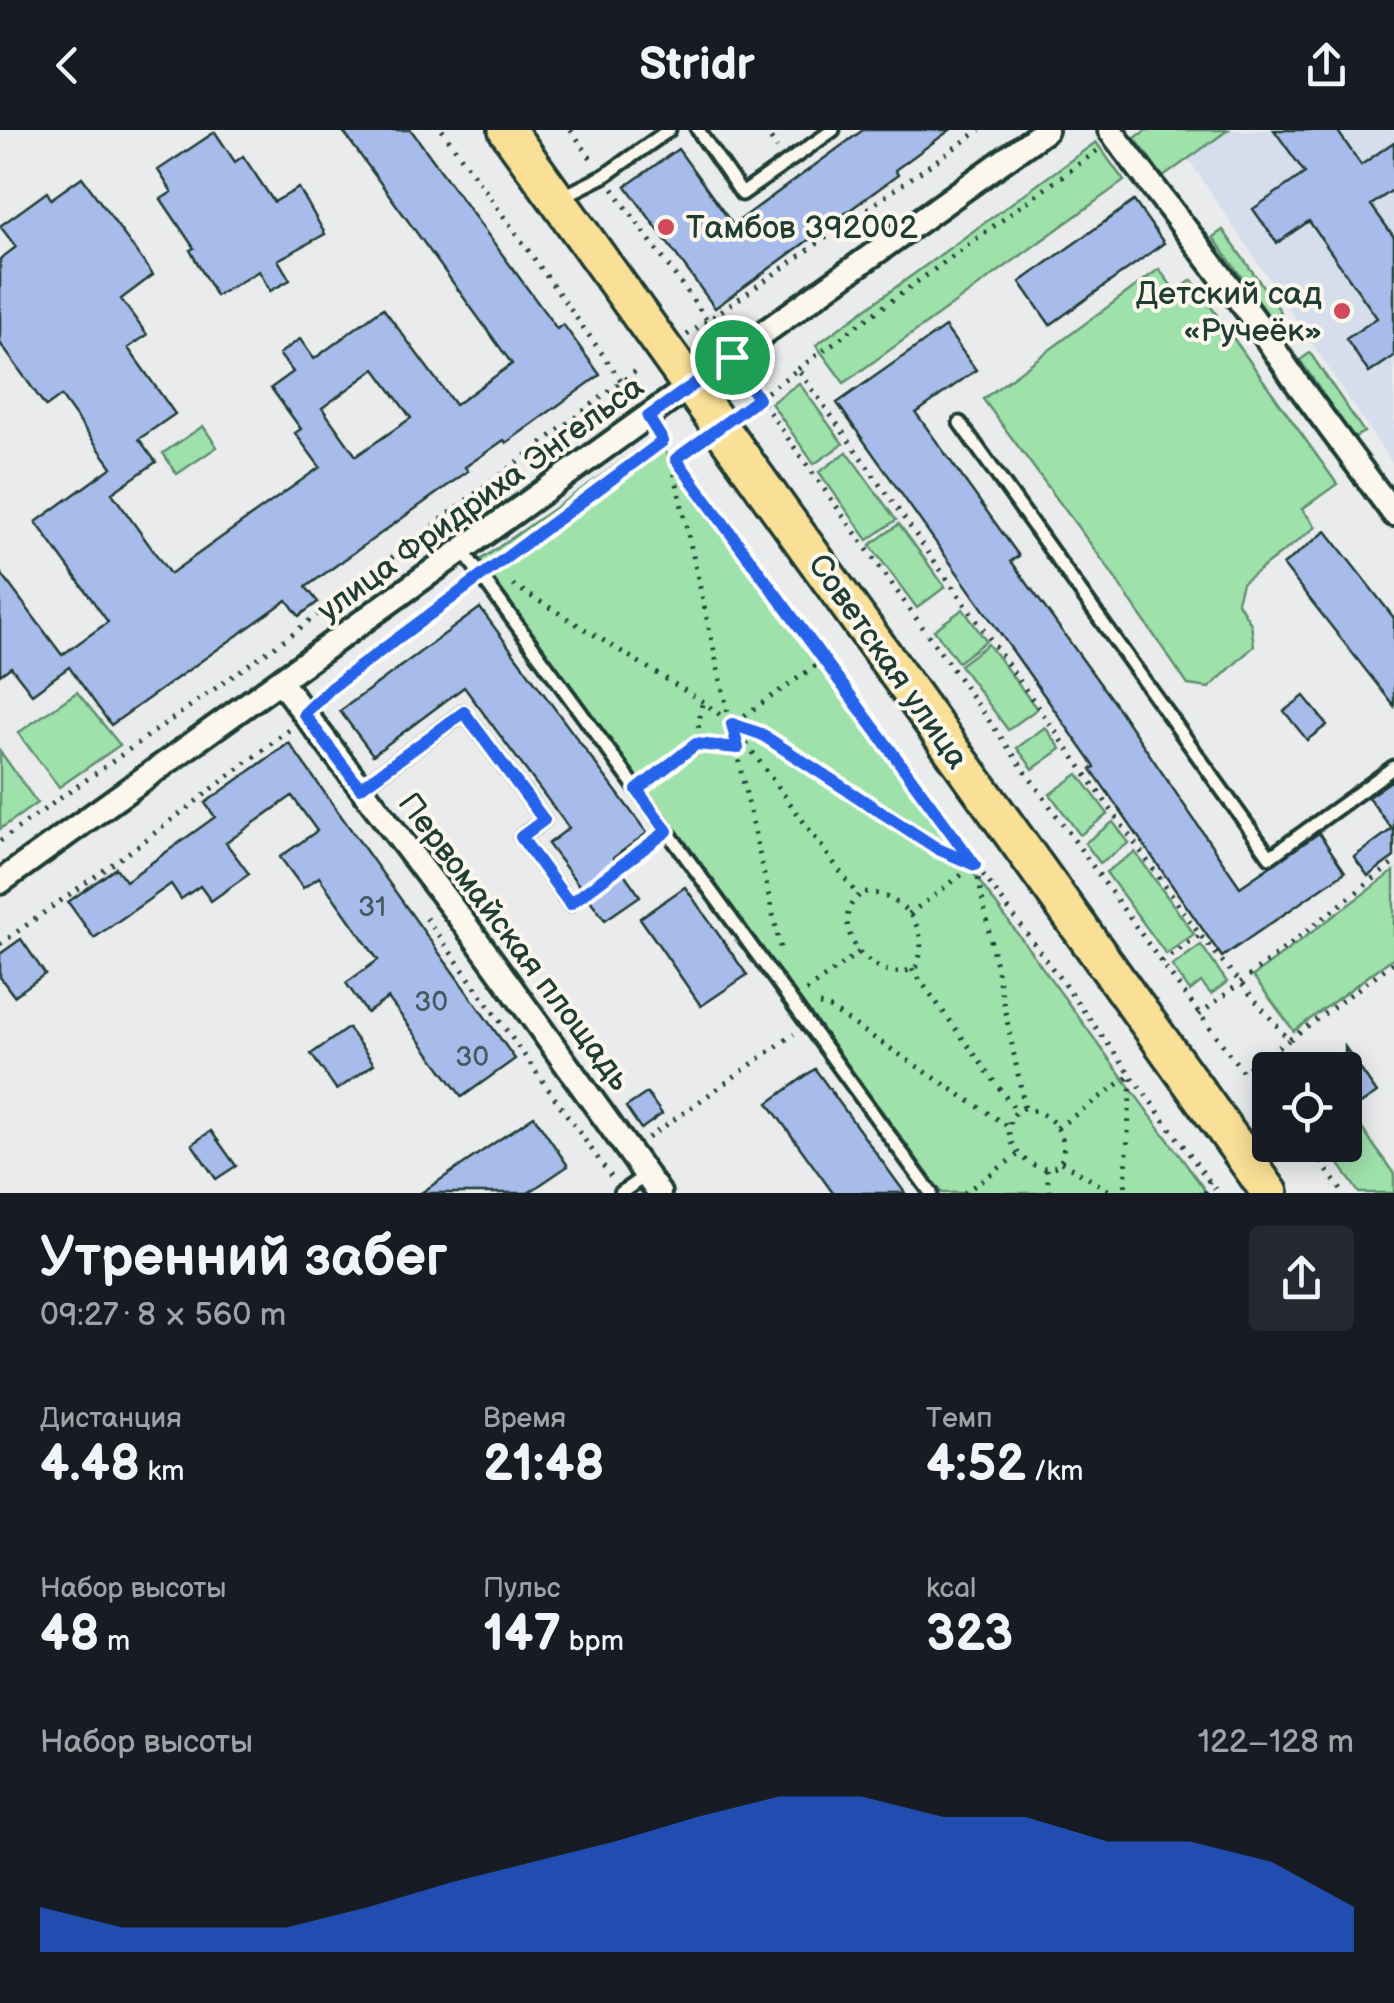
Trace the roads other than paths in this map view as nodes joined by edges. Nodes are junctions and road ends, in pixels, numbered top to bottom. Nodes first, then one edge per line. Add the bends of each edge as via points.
1 (507, 130) edge
2 (669, 130) edge
3 (698, 130) edge
4 (834, 130) edge
5 (1046, 130) edge
6 (1112, 134) edge
7 (558, 199) junction
8 (692, 385) junction
9 (960, 422) dead end
10 (1394, 514) edge
11 (462, 551) junction
12 (280, 681) junction
13 (1394, 766) edge
14 (360, 788) junction
15 (0, 882) edge
16 (570, 904) road end
17 (653, 1184) edge
18 (622, 1193) edge
19 (931, 1193) edge
20 (1270, 1193) edge

1 - 7 main road, Советская улица
2 - 7 lane
3 - 4 lane via 742,194
5 - 8 street, улица Фридриха Энгельса
6 - 10 street
7 - 8 main road, Советская улица
8 - 11 street, улица Фридриха Энгельса
8 - 20 main road, Советская улица
9 - 13 lane via 1270,857
11 - 12 street, улица Фридриха Энгельса
11 - 19 lane
12 - 14 street, Первомайская площадь
12 - 15 street, улица Фридриха Энгельса
14 - 16 lane via 464,712 544,820 521,837
14 - 17 street, Первомайская площадь
17 - 18 lane

